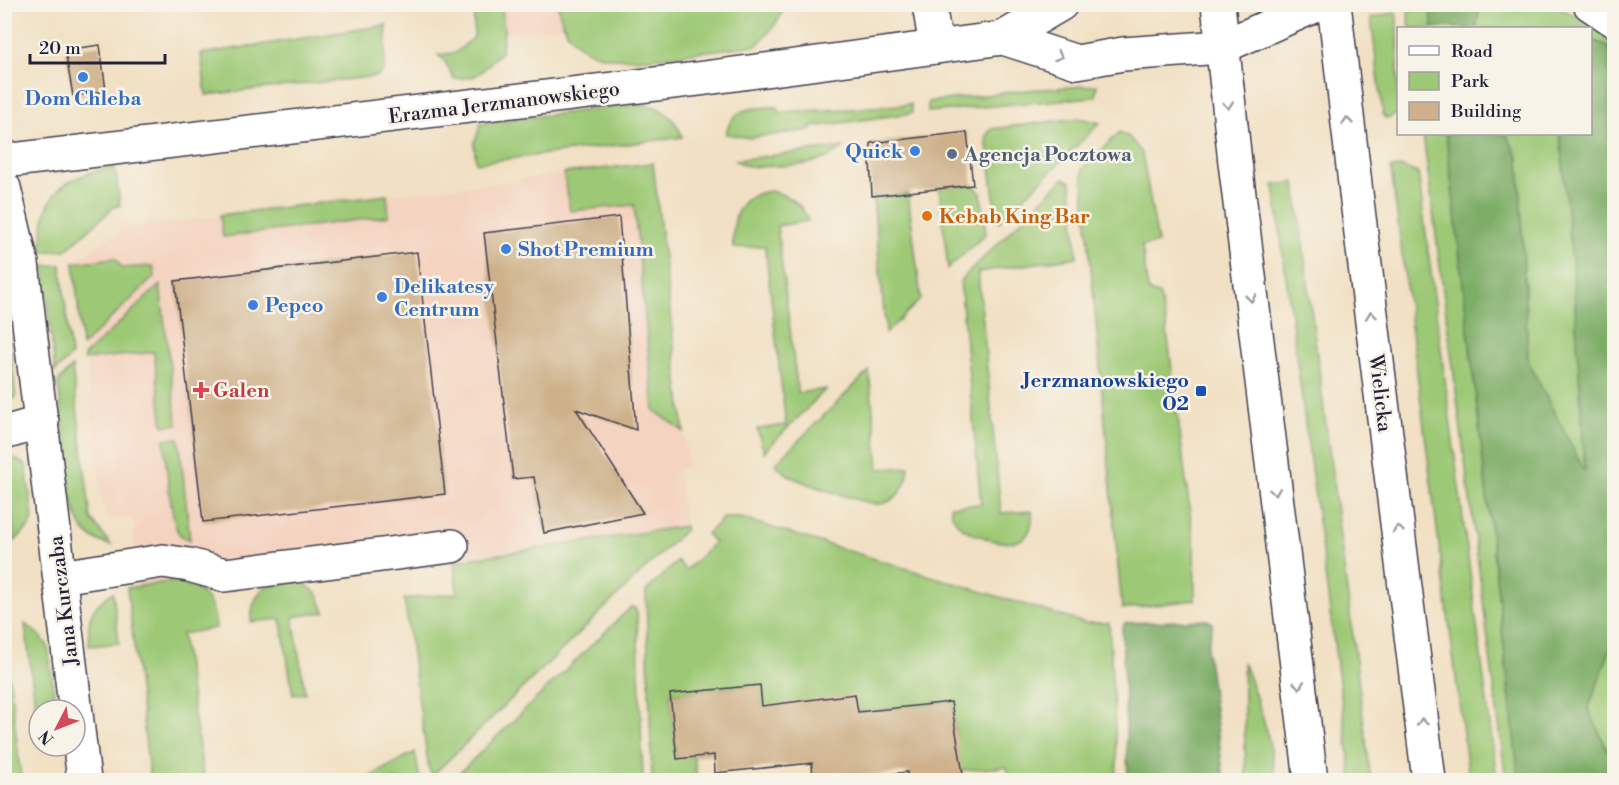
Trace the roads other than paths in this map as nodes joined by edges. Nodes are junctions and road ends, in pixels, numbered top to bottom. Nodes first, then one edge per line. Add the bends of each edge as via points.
1 (929, 4) edge
2 (1061, 4) edge
3 (1218, 4) edge
4 (1319, 4) edge
5 (1334, 4) edge
6 (1590, 4) edge
7 (1614, 20) edge
8 (1003, 38) junction
9 (936, 47) junction
10 (1222, 47) junction
11 (4, 161) edge
12 (4, 188) edge
13 (42, 422) junction
14 (4, 433) edge
15 (452, 546) dead end
16 (60, 577) junction
17 (84, 780) edge
18 (1311, 780) edge
19 (1429, 780) edge

1 - 9 street
2 - 8 street, Erazma Jerzmanowskiego
3 - 10 street
4 - 10 street, Erazma Jerzmanowskiego
19 -> 5 street, Wielicka
6 - 7 street
8 - 9 street, Erazma Jerzmanowskiego
8 -> 10 street, Erazma Jerzmanowskiego via 1077,62 1123,54
9 - 11 street, Erazma Jerzmanowskiego
10 -> 18 street
12 - 13 street, Jana Kurczaba via 22,264
13 - 14 street
13 - 16 street, Jana Kurczaba
15 - 16 street via 225,575 163,561
16 - 17 street, Jana Kurczaba

